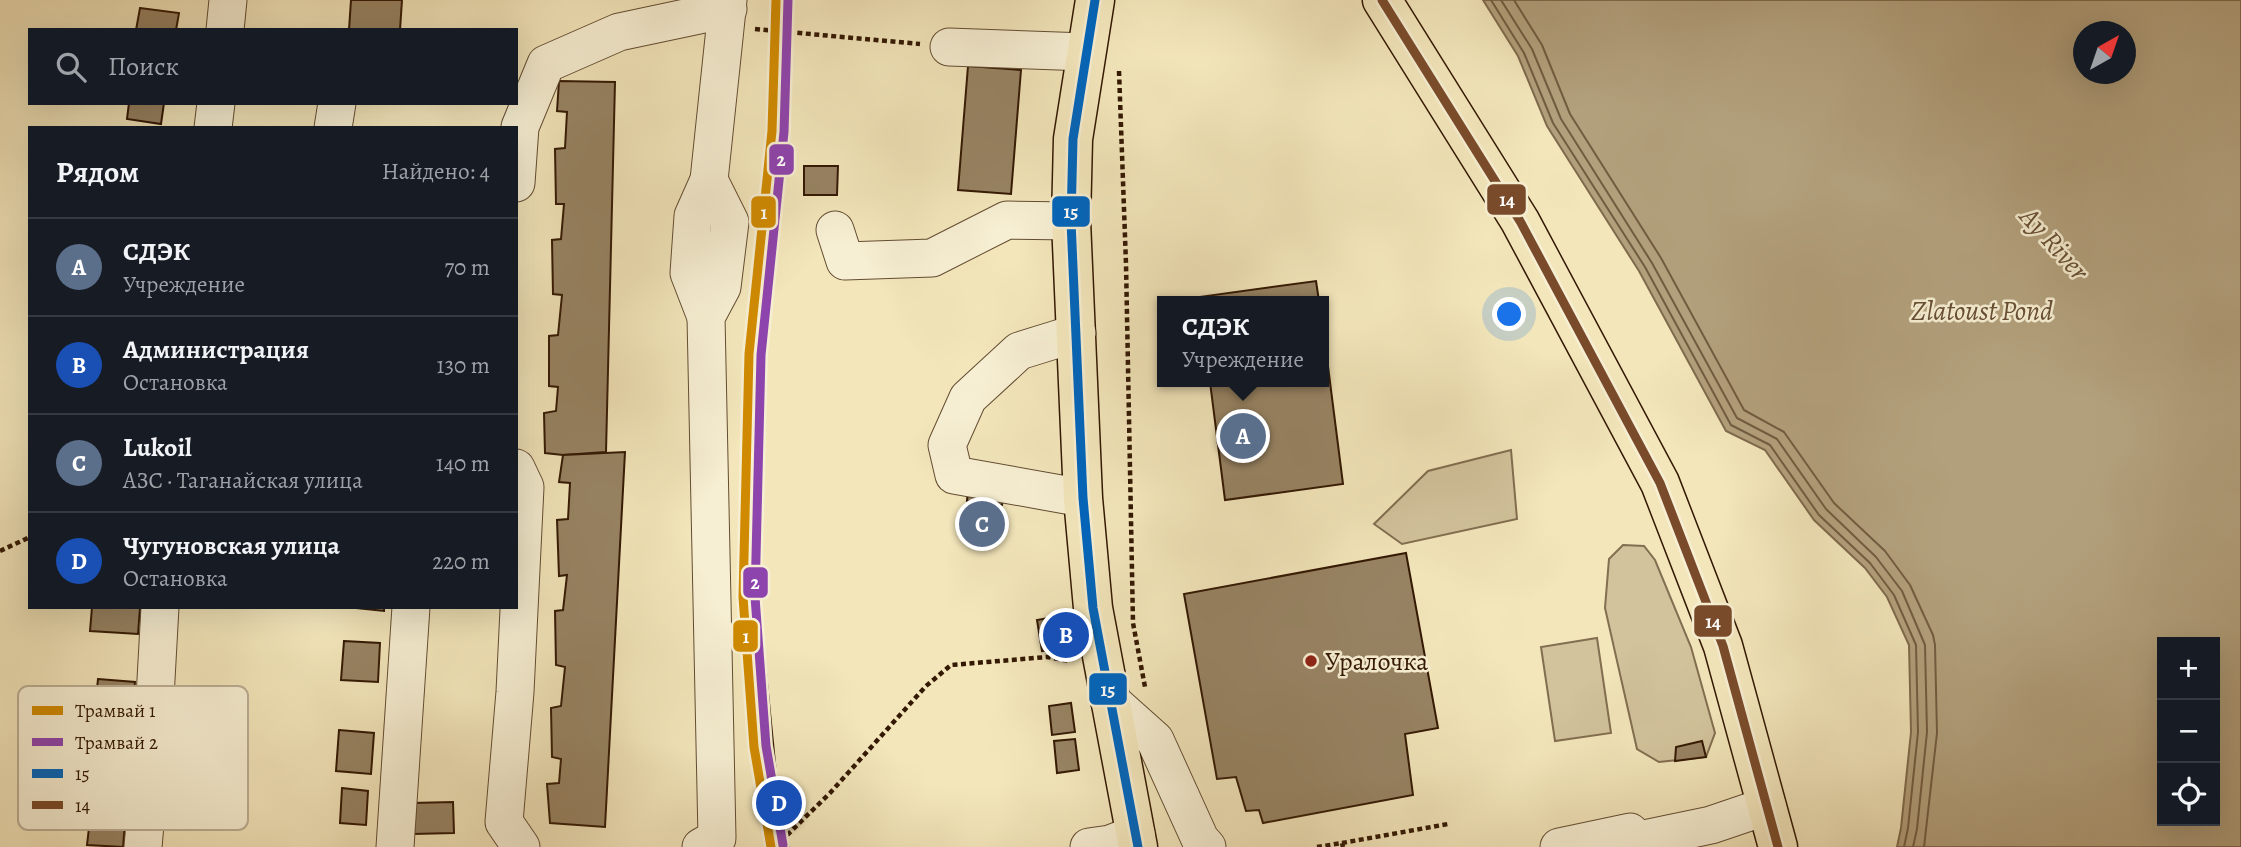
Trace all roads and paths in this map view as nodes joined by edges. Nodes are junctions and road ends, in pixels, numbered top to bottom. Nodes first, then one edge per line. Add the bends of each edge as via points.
1 (228, 0) edge
2 (1095, 0) edge
3 (1382, 0) edge
4 (727, 12) edge
5 (225, 28) edge
6 (949, 47) joint
7 (1102, 60) junction
8 (216, 105) edge
9 (337, 105) edge
10 (213, 126) edge
11 (333, 126) edge
12 (518, 155) edge
13 (1071, 221) junction
14 (835, 230) dead end
15 (1077, 333) junction
16 (518, 472) edge
17 (1083, 498) junction
18 (28, 538) edge
19 (0, 551) edge
20 (160, 609) edge
21 (411, 609) edge
22 (1101, 653) junction
23 (156, 686) edge
24 (1145, 688) dead end
25 (1108, 698) junction
26 (1767, 806) junction
27 (1448, 824) dead end
28 (1690, 838) edge
29 (1137, 841) edge
30 (709, 842) edge
31 (1342, 845) edge
32 (395, 847) edge
33 (522, 847) edge
34 (775, 847) edge
35 (1089, 847) edge
36 (1207, 847) edge
37 (1317, 847) edge
38 (1559, 847) edge
39 (1605, 847) edge
40 (1778, 847) edge

1 - 5 street
2 - 7 main road
3 - 26 main road via 1520,221 1660,483 1723,646
4 - 6 path via 787,30
4 - 12 street via 619,32 546,64 520,127
4 - 30 street via 709,180 730,222 722,287 706,317
6 - 7 street
7 - 13 main road via 1073,139
7 - 24 path via 1126,277 1133,623
8 - 10 street
9 - 11 street
13 - 14 street via 1007,220 932,258 919,259 845,261
13 - 15 main road
15 - 17 main road
15 - 17 street via 1019,351 968,398 947,445 954,475
16 - 33 street via 525,487 516,692 504,822
17 - 22 main road
18 - 19 path
20 - 23 street
21 - 32 street
22 - 25 main road
22 - 34 path via 1077,662 1047,657 951,665
25 - 29 main road
25 - 36 street via 1156,740
26 - 28 street via 1711,825
26 - 40 main road
27 - 31 path
28 - 38 street via 1686,820
28 - 39 street
29 - 35 street
31 - 37 path

